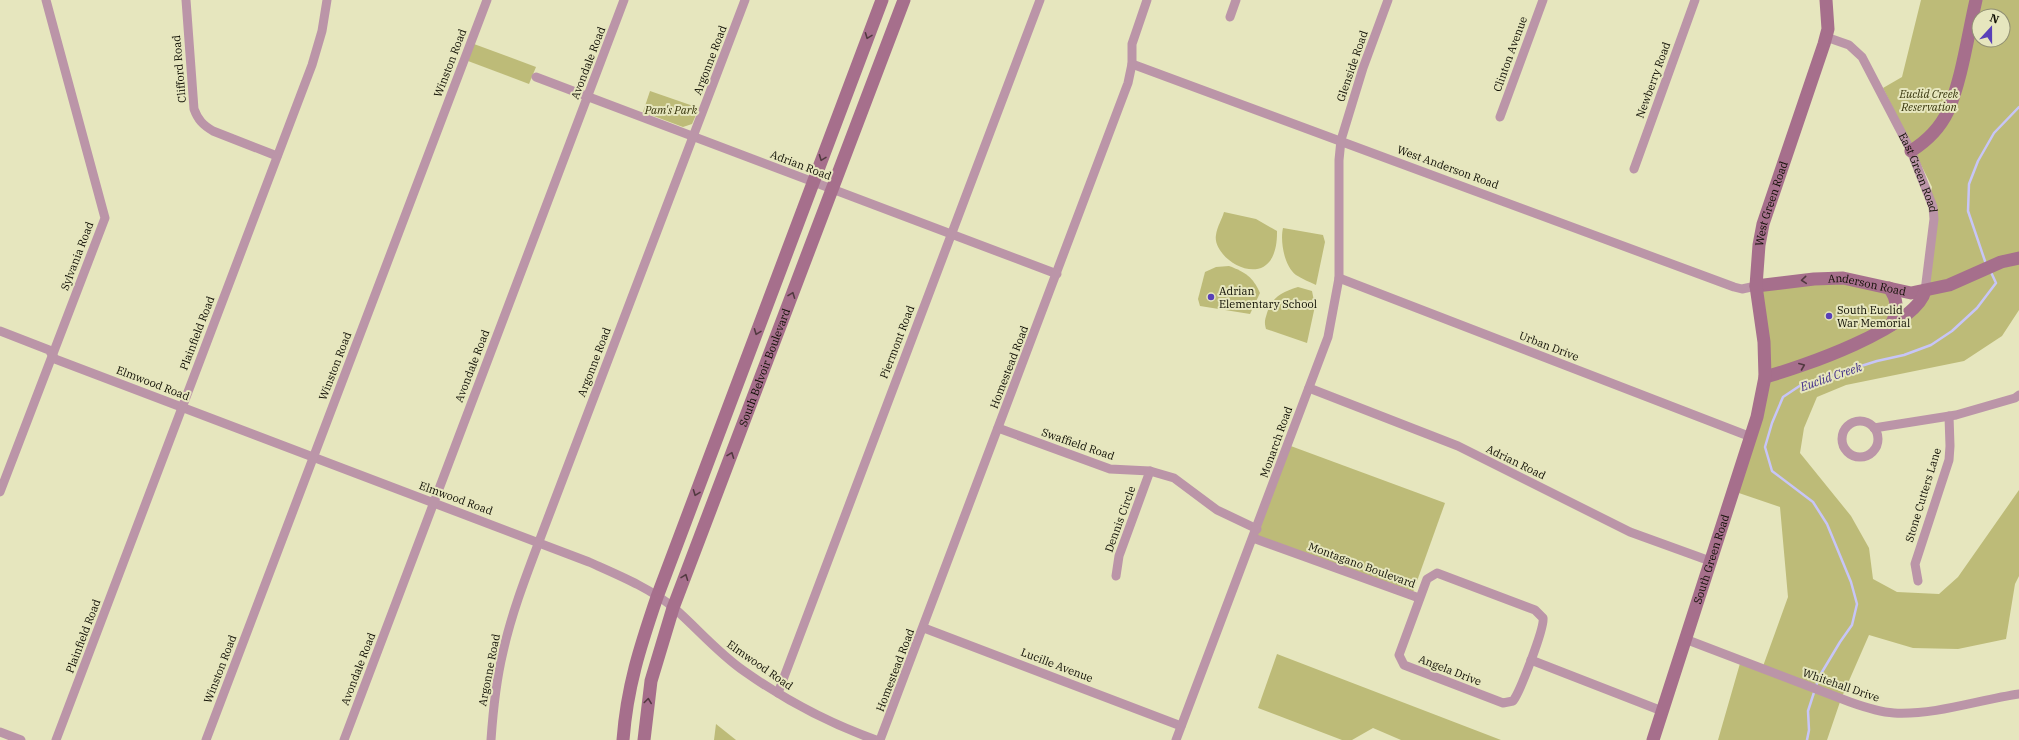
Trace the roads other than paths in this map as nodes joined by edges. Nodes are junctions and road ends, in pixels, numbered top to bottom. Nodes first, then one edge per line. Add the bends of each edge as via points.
1 (46, 0) edge
2 (186, 0) edge
3 (328, 0) edge
4 (487, 0) edge
5 (624, 0) edge
6 (745, 0) edge
7 (882, 0) edge
8 (904, 0) edge
9 (1040, 0) edge
10 (1147, 0) edge
11 (1236, 0) edge
12 (1388, 0) edge
13 (1543, 0) edge
14 (1695, 0) edge
15 (1826, 0) edge
16 (1976, 0) edge
17 (1230, 17) dead end
18 (1826, 37) junction
19 (1132, 64) junction
20 (536, 77) dead end
21 (588, 97) junction
22 (1500, 117) dead end
23 (694, 136) junction
24 (1341, 140) junction
25 (1911, 152) junction
26 (277, 156) junction
27 (1634, 168) dead end
28 (813, 183) junction
29 (832, 190) junction
30 (951, 233) junction
31 (2019, 258) edge
32 (1057, 274) junction
33 (1339, 278) junction
34 (1756, 286) junction
35 (1889, 288) junction
36 (1925, 291) junction
37 (1891, 325) junction
38 (0, 331) edge
39 (52, 355) junction
40 (1765, 377) junction
41 (1309, 388) junction
42 (2019, 395) edge
43 (182, 408) junction
44 (1950, 416) junction
45 (998, 428) junction
46 (1874, 428) dead end
47 (1751, 437) junction
48 (313, 456) junction
49 (4, 471) edge
50 (1150, 471) junction
51 (0, 492) edge
52 (433, 503) junction
53 (1257, 529) junction
54 (1253, 538) junction
55 (539, 541) junction
56 (1710, 561) junction
57 (1116, 576) dead end
58 (1918, 581) dead end
59 (657, 597) junction
60 (1419, 598) junction
61 (674, 608) junction
62 (924, 628) junction
63 (1685, 639) junction
64 (1531, 660) junction
65 (778, 693) junction
66 (2019, 694) edge
67 (1662, 711) junction
68 (1181, 726) junction
69 (0, 732) edge
70 (21, 740) edge
71 (56, 740) edge
72 (206, 740) edge
73 (344, 740) edge
74 (490, 740) edge
75 (623, 740) edge
76 (644, 740) edge
77 (876, 740) edge
78 (880, 740) edge
79 (1176, 740) edge
80 (1653, 740) edge

1 - 39 street, Sylvania Road via 105,218
2 - 26 street, Clifford Road via 194,109 197,116 204,126 213,131
3 - 26 street, Plainfield Road via 312,65
4 - 48 street, Winston Road
5 - 21 street, Avondale Road
6 - 23 street, Argonne Road
7 -> 28 street, South Belvoir Boulevard
8 - 29 street, South Belvoir Boulevard
9 - 30 street, Piermont Road
10 - 19 street, Homestead Road via 1132,44
11 - 17 street
12 - 24 street, Glenside Road via 1357,86
13 - 22 street, Clinton Avenue
14 - 27 street, Newberry Road
15 - 18 street
16 - 25 street via 1948,111 1924,143
18 - 25 street, East Green Road via 1858,51
18 - 34 street, West Green Road via 1763,224
19 - 24 street, West Anderson Road
19 - 32 street, Homestead Road via 1128,83
20 - 21 street, Adrian Road
21 - 23 street, Adrian Road
21 - 52 street, Avondale Road
23 - 28 street, Adrian Road
23 - 55 street, Argonne Road
24 - 33 street, Monarch Road
24 - 34 street, West Anderson Road via 1734,287 1742,289
25 - 36 street, East Green Road via 1933,207 1934,219
26 - 43 street, Plainfield Road
28 - 29 street, Adrian Road
28 -> 59 street, South Belvoir Boulevard
29 - 30 street, Adrian Road
61 -> 29 street, South Belvoir Boulevard
30 - 32 street, Adrian Road
30 - 65 street, Piermont Road
31 - 36 street, Anderson Road via 2001,262 1949,285
32 - 45 street, Homestead Road
33 - 41 street, Monarch Road via 1328,337
33 - 47 street, Urban Drive
35 -> 34 street, Anderson Road via 1861,281 1825,278
34 - 40 street, West Green Road via 1764,342
35 - 36 street, Anderson Road via 1904,292
35 - 37 street via 1896,299 1896,311
36 - 37 street, East Green Road via 1921,301
40 -> 37 street, East Green Road via 1795,368 1870,338
38 - 39 street, Elmwood Road via 49,350
39 - 43 street, Elmwood Road via 55,359
39 - 49 street, Sylvania Road
40 - 47 street, South Green Road via 1758,417
41 - 53 street, Monarch Road
41 - 56 street, Adrian Road via 1458,446 1630,532
42 - 44 street
43 - 48 street, Elmwood Road
43 - 71 street, Plainfield Road
44 - 46 street
44 - 58 street, Stone Cutters Lane via 1949,460 1915,564
45 - 50 street, Swaffield Road via 1105,468
45 - 62 street, Homestead Road
47 - 56 street, South Green Road
48 - 52 street, Elmwood Road
48 - 72 street, Winston Road
49 - 51 street, Sylvania Road
50 - 53 street, Swaffield Road via 1174,478 1220,512
50 - 57 street, Dennis Circle via 1119,556
52 - 55 street, Elmwood Road
52 - 73 street, Avondale Road
53 - 54 street, Monarch Road
54 - 60 street, Montagano Boulevard
54 - 68 street, Monarch Road
55 - 59 street, Elmwood Road via 616,574
55 - 74 street, Argonne Road via 503,652
56 - 63 street, South Green Road
59 - 61 street, Elmwood Road
59 - 75 street, South Belvoir Boulevard via 633,671
60 - 64 street, Montagano Boulevard via 1427,579 1437,573 1535,610 1541,614 1544,622
60 - 64 street, Angela Drive via 1399,655 1404,665 1508,703 1515,698
61 - 65 street, Elmwood Road via 743,670
76 -> 61 street, South Belvoir Boulevard via 651,681
62 - 68 street, Lucille Avenue
62 - 78 street, Homestead Road
63 - 66 street, Whitehall Drive via 1824,693 1864,707 1893,713 1928,712
63 - 67 street, South Green Road
64 - 67 street
65 - 77 street, Elmwood Road via 837,726
67 - 80 street, South Green Road
68 - 79 street, Monarch Road
69 - 70 street

